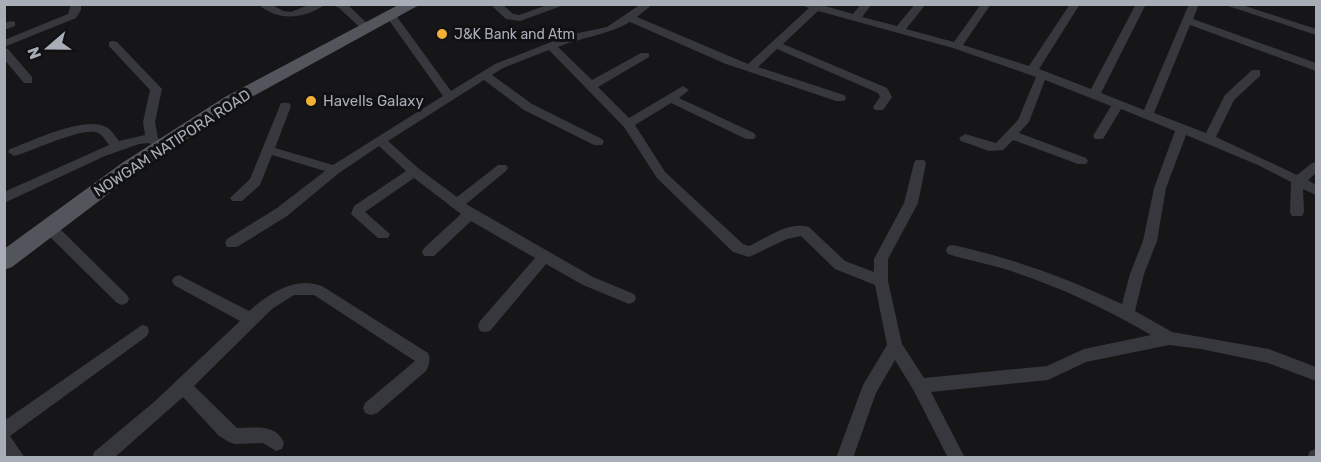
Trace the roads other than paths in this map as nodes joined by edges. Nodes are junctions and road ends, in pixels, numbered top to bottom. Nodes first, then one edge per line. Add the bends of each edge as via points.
1 (76, 4) edge
2 (263, 4) edge
3 (321, 4) edge
4 (336, 4) edge
5 (413, 4) edge
6 (495, 4) edge
7 (562, 4) edge
8 (648, 4) edge
9 (804, 4) edge
10 (867, 4) edge
11 (921, 4) edge
12 (986, 4) edge
13 (1075, 4) edge
14 (1141, 4) edge
15 (1194, 4) edge
16 (1227, 4) edge
17 (816, 7) junction
18 (392, 16) junction
19 (630, 18) junction
20 (855, 18) junction
21 (1186, 20) junction
22 (368, 29) junction
23 (899, 30) junction
24 (1317, 32) edge
25 (4, 44) edge
26 (113, 44) dead end
27 (550, 45) junction
28 (777, 45) junction
29 (957, 46) junction
30 (4, 51) edge
31 (645, 56) dead end
32 (1317, 67) edge
33 (750, 69) junction
34 (1037, 73) junction
35 (1256, 73) dead end
36 (484, 75) junction
37 (28, 80) dead end
38 (592, 85) junction
39 (682, 90) dead end
40 (1094, 95) junction
41 (450, 97) junction
42 (670, 98) junction
43 (840, 98) dead end
44 (1118, 104) junction
45 (285, 106) dead end
46 (879, 107) dead end
47 (1148, 114) junction
48 (628, 124) junction
49 (1182, 128) junction
50 (1011, 135) junction
51 (750, 136) dead end
52 (1099, 136) dead end
53 (965, 138) dead end
54 (1209, 139) junction
55 (380, 140) junction
56 (598, 142) dead end
57 (157, 143) junction
58 (116, 147) junction
59 (268, 150) junction
60 (14, 152) dead end
61 (1082, 161) dead end
62 (920, 163) dead end
63 (1317, 166) edge
64 (502, 168) dead end
65 (335, 170) junction
66 (414, 171) junction
67 (1299, 180) junction
68 (1317, 190) edge
69 (4, 198) edge
70 (237, 198) dead end
71 (459, 203) junction
72 (1297, 212) dead end
73 (470, 214) junction
74 (49, 227) junction
75 (383, 234) dead end
76 (232, 243) dead end
77 (953, 250) dead end
78 (429, 252) dead end
79 (544, 257) junction
80 (4, 261) edge
81 (179, 281) dead end
82 (880, 281) junction
83 (628, 298) dead end
84 (122, 299) dead end
85 (1127, 312) junction
86 (252, 320) junction
87 (485, 326) dead end
88 (142, 331) dead end
89 (1168, 338) junction
90 (895, 346) junction
91 (1317, 374) edge
92 (183, 386) junction
93 (920, 386) junction
94 (371, 408) dead end
95 (4, 431) edge
96 (4, 441) edge
97 (276, 443) dead end
98 (17, 458) edge
99 (100, 458) edge
100 (844, 458) edge
101 (957, 458) edge

1 - 25 street via 72,16
2 - 3 street via 286,16
4 - 22 street
5 - 18 main road, NOWGAM NATIPORA ROAD
6 - 7 street via 510,17 520,18
8 - 19 street
9 - 17 street
10 - 20 street
11 - 23 street
12 - 29 street
13 - 34 street
14 - 40 street
15 - 21 street
16 - 24 street
17 - 20 street
17 - 28 street
18 - 22 main road, NOWGAM NATIPORA ROAD
18 - 41 street
19 - 27 street via 610,29
19 - 33 street
20 - 23 street
21 - 32 street
21 - 47 street
22 - 57 main road, NOWGAM NATIPORA ROAD
23 - 29 street
26 - 57 street via 156,89 149,122
27 - 36 street
27 - 38 street
28 - 33 street
28 - 46 street via 883,91 886,97
29 - 34 street
30 - 37 street
31 - 38 street
33 - 43 street
34 - 40 street
34 - 50 street via 1023,122
35 - 54 street via 1229,98
36 - 41 street
36 - 56 street via 516,100
38 - 48 street
39 - 42 street
40 - 44 street
41 - 55 street
42 - 48 street
42 - 51 street
44 - 47 street
44 - 52 street
45 - 59 street
47 - 49 street
48 - 82 street via 661,175 744,252 779,236 804,231 840,265
49 - 54 street
49 - 85 street via 1160,188 1150,241
50 - 53 street via 997,147
50 - 61 street
54 - 67 street
55 - 65 street
55 - 66 street
57 - 58 street
57 - 74 main road, NOWGAM NATIPORA ROAD
58 - 60 street via 102,129 95,127
58 - 69 street
59 - 65 street
59 - 70 street via 255,182
62 - 82 street via 911,203 881,259
63 - 67 street
64 - 71 street
65 - 76 street via 290,206
66 - 71 street
66 - 75 street via 358,210
67 - 68 street
67 - 72 street
71 - 73 street
73 - 78 street
73 - 79 street
74 - 80 main road, NOWGAM NATIPORA ROAD
74 - 84 street
77 - 85 street via 1060,282
79 - 83 street
79 - 87 street
81 - 86 street
82 - 90 street
85 - 89 street
86 - 92 street
86 - 94 street via 287,292 317,290 423,358 421,366
88 - 95 street
89 - 91 street via 1269,356
89 - 93 street via 1084,356 1048,373
90 - 93 street
90 - 100 street via 869,390
92 - 97 street via 230,433 259,433
92 - 99 street
93 - 101 street
96 - 98 street

